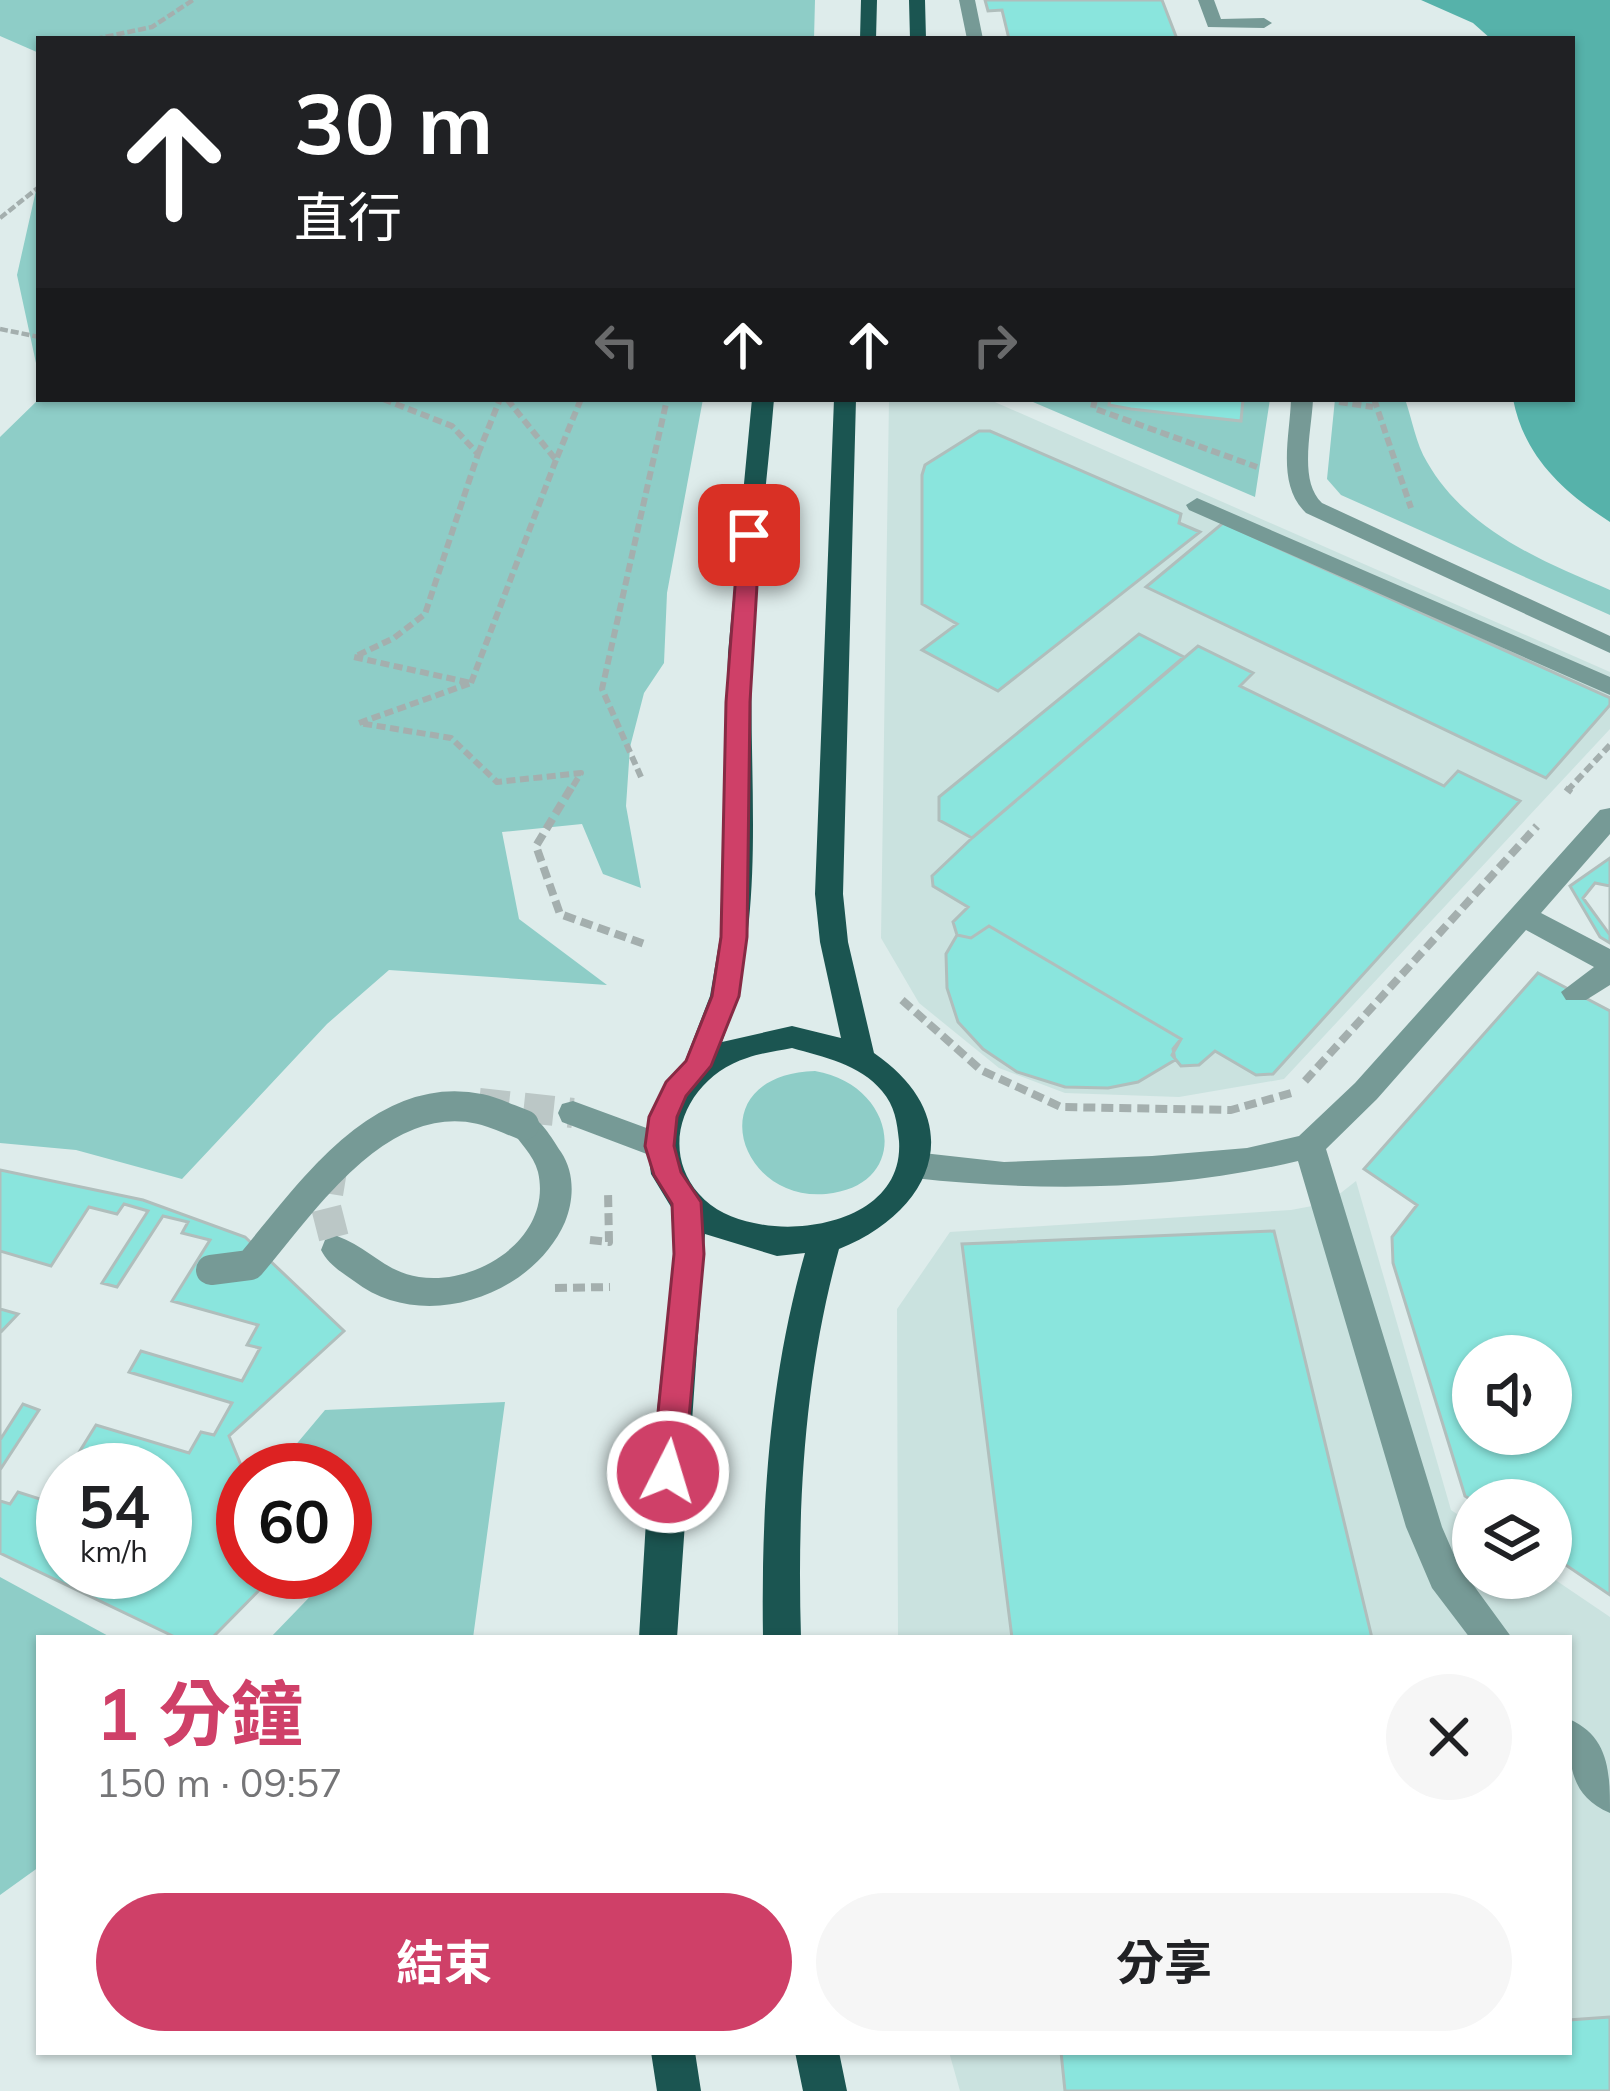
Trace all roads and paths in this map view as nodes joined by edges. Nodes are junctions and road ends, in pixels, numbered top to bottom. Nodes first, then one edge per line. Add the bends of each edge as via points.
1 (193, 0) edge
2 (869, 0) edge
3 (917, 0) edge
4 (967, 0) edge
5 (1206, 0) edge
6 (1264, 22) dead end
7 (1216, 31) edge
8 (109, 36) edge
9 (868, 36) edge
10 (918, 36) edge
11 (974, 36) edge
12 (36, 189) edge
13 (0, 218) edge
14 (0, 329) edge
15 (36, 336) edge
16 (390, 402) edge
17 (502, 402) edge
18 (506, 402) edge
19 (579, 402) edge
20 (666, 402) edge
21 (763, 402) edge
22 (844, 402) edge
23 (1094, 402) edge
24 (1302, 402) edge
25 (1373, 403) edge
26 (478, 454) junction
27 (556, 460) junction
28 (1260, 467) dead end
29 (1197, 505) dead end
30 (1414, 517) dead end
31 (1610, 644) edge
32 (471, 683) junction
33 (1610, 688) edge
34 (1610, 746) edge
35 (641, 777) dead end
36 (1563, 797) dead end
37 (1547, 815) dead end
38 (1610, 817) edge
39 (1520, 915) junction
40 (647, 945) dead end
41 (1610, 966) edge
42 (1576, 992) dead end
43 (902, 1000) dead end
44 (859, 1053) junction
45 (698, 1066) junction
46 (573, 1113) tunnel mouth
47 (660, 1146) junction
48 (1310, 1146) junction
49 (914, 1165) junction
50 (686, 1202) junction
51 (825, 1239) junction
52 (590, 1240) dead end
53 (609, 1242) dead end
54 (337, 1250) dead end
55 (211, 1270) dead end
56 (610, 1287) dead end
57 (555, 1288) dead end
58 (658, 1635) edge
59 (782, 1635) edge
60 (1490, 1635) edge
61 (1572, 1743) edge
62 (1610, 1793) edge
63 (818, 2055) edge
64 (825, 2091) edge

1 - 8 path via 152,27
2 - 9 main road
3 - 10 main road
4 - 11 street
5 - 7 street
6 - 7 street
12 - 13 path
14 - 15 path
16 - 26 path via 452,426
17 - 26 path
18 - 27 path
19 - 27 path
20 - 35 path via 602,689
21 - 45 main road via 740,653 734,937 725,996
22 - 44 main road via 829,894
23 - 28 path via 1093,408
24 - 31 street via 1299,479 1313,507
25 - 30 path
26 - 32 path via 425,614 354,657
27 - 32 path
29 - 33 street
32 - 40 path via 359,724 452,738 497,782 581,772 536,846 560,914
34 - 36 path
37 - 43 path via 1294,1093 1231,1110 1061,1108 981,1070
38 - 39 street
39 - 41 street
39 - 48 street
41 - 42 street
44 - 45 main road via 827,1041 764,1038
44 - 49 main road via 889,1073 909,1101 918,1132
45 - 47 main road via 663,1117
46 - 47 street
47 - 50 main road
48 - 49 street via 1152,1169 1004,1175
48 - 60 street via 1424,1527 1445,1576
49 - 51 main road via 896,1197 866,1223
50 - 51 main road via 748,1237
50 - 58 main road via 689,1254
51 - 59 main road via 801,1343
52 - 53 path
54 - 55 street, bridge via 353,1268 399,1291 443,1293 487,1282 533,1249 550,1225 558,1199 553,1160 504,1114 422,1109 367,1135 250,1265
56 - 57 path
61 - 62 street
63 - 64 main road

